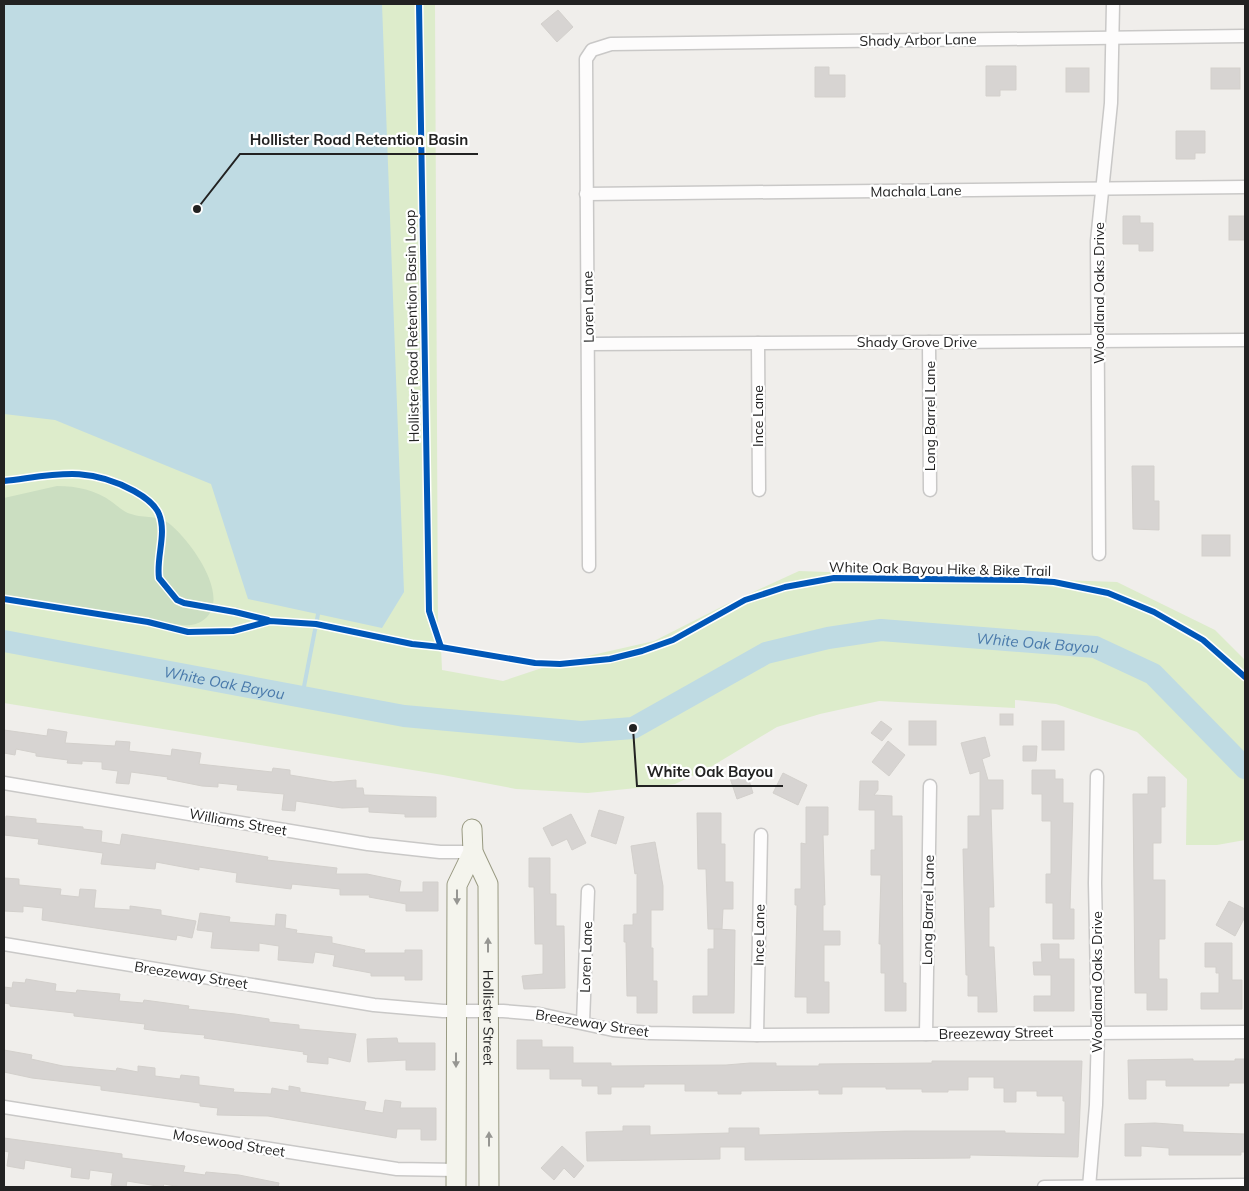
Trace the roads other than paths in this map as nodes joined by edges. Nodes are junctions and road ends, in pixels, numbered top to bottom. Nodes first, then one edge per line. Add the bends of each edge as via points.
1 (1113, 4) edge
2 (1245, 36) edge
3 (1114, 38) junction
4 (592, 50) joint
5 (1245, 187) edge
6 (1102, 189) junction
7 (586, 194) junction
8 (1098, 340) junction
9 (1245, 340) edge
10 (929, 342) junction
11 (758, 343) junction
12 (588, 344) junction
13 (758, 490) dead end
14 (930, 490) dead end
15 (1099, 554) dead end
16 (590, 566) dead end
17 (1096, 776) dead end
18 (4, 783) edge
19 (930, 786) dead end
20 (472, 829) dead end
21 (761, 835) dead end
22 (473, 852) junction
23 (588, 891) dead end
24 (4, 944) edge
25 (456, 1011) junction
26 (489, 1011) junction
27 (583, 1024) junction
28 (1098, 1032) junction
29 (1245, 1032) edge
30 (926, 1034) junction
31 (758, 1035) junction
32 (4, 1107) edge
33 (456, 1179) edge
34 (1245, 1185) edge
35 (489, 1187) edge
36 (1044, 1187) edge
37 (1089, 1187) edge

1 - 3 street, Woodland Oaks Drive
2 - 3 street, Shady Arbor Lane
3 - 4 street, Shady Arbor Lane via 611,44
3 - 6 street, Woodland Oaks Drive
4 - 7 street, Loren Lane via 586,59
5 - 6 street, Machala Lane
6 - 7 street, Machala Lane
6 - 8 street, Woodland Oaks Drive via 1097,241
7 - 12 street, Loren Lane
8 - 9 street, Shady Grove Drive
8 - 10 street, Shady Grove Drive
8 - 15 street, Woodland Oaks Drive
10 - 11 street, Shady Grove Drive
10 - 14 street, Long Barrel Lane
11 - 12 street, Shady Grove Drive
11 - 13 street, Ince Lane
12 - 16 street, Loren Lane
17 - 28 street, Woodland Oaks Drive
18 - 22 street, Williams Street via 368,844 440,852
19 - 30 street, Long Barrel Lane
20 - 22 street, Hollister Street
21 - 31 street, Ince Lane
22 -> 25 street, Hollister Street via 457,885
26 -> 22 street, Hollister Street via 488,884
23 - 27 street, Loren Lane
24 - 25 street, Breezeway Street via 374,1005
25 - 26 street, Breezeway Street
25 -> 33 street, Hollister Street
26 - 27 street, Breezeway Street via 539,1014
35 -> 26 street, Hollister Street
27 - 31 street, Breezeway Street via 650,1033
28 - 29 street, Breezeway Street
28 - 30 street, Breezeway Street
28 - 37 street, Woodland Oaks Drive
30 - 31 street, Breezeway Street
32 - 33 street, Mosewood Street
34 - 37 street
36 - 37 street

